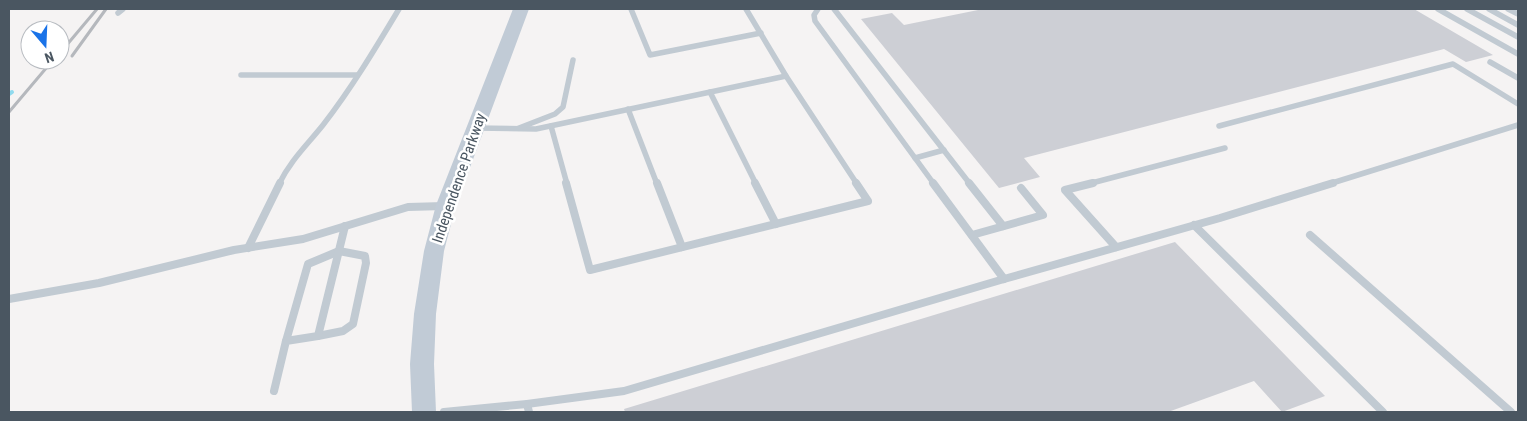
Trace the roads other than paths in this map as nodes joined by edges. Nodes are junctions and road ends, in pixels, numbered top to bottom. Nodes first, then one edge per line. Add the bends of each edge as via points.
1 (123, 9) edge
2 (398, 9) edge
3 (520, 9) edge
4 (631, 9) edge
5 (746, 9) edge
6 (818, 9) edge
7 (834, 9) edge
8 (1438, 9) edge
9 (1467, 9) edge
10 (1489, 9) edge
11 (1508, 9) edge
12 (118, 13) dead end
13 (1518, 14) edge
14 (1518, 25) edge
15 (761, 33) junction
16 (1518, 37) edge
17 (1518, 54) edge
18 (573, 60) dead end
19 (1490, 62) dead end
20 (357, 74) junction
21 (241, 75) dead end
22 (786, 76) junction
23 (1518, 78) edge
24 (710, 92) junction
25 (1518, 104) edge
26 (628, 110) junction
27 (1518, 125) edge
28 (551, 126) junction
29 (1220, 126) dead end
30 (476, 128) junction
31 (516, 129) junction
32 (1225, 148) dead end
33 (944, 150) junction
34 (915, 158) junction
35 (1021, 188) dead end
36 (446, 205) junction
37 (776, 224) junction
38 (1194, 225) junction
39 (345, 226) junction
40 (1003, 226) junction
41 (972, 235) junction
42 (1310, 235) dead end
43 (1116, 247) junction
44 (248, 248) junction
45 (682, 248) junction
46 (340, 250) junction
47 (1004, 279) junction
48 (9, 299) edge
49 (318, 336) junction
50 (286, 341) junction
51 (274, 391) dead end
52 (528, 408) edge
53 (424, 412) edge
54 (444, 412) edge
55 (1382, 412) edge
56 (1511, 412) edge

1 - 12 lane
2 - 20 lane
3 - 30 main road, Independence Parkway
4 - 15 lane via 650,55
5 - 15 lane
6 - 34 lane via 815,21
7 - 33 lane
8 - 17 lane
9 - 16 lane
10 - 14 lane
11 - 13 lane
15 - 22 lane
18 - 31 lane via 563,107 555,114
19 - 23 lane
20 - 21 lane
20 - 44 lane via 323,125 288,166
22 - 24 lane
22 - 37 lane via 868,201
24 - 26 lane
24 - 37 lane
25 - 29 lane via 1453,64
26 - 28 lane
26 - 45 lane
27 - 38 lane
28 - 31 lane
28 - 45 lane via 590,270
30 - 31 lane
30 - 36 main road, Independence Parkway
32 - 43 lane via 1065,190
33 - 34 lane
33 - 40 lane
34 - 41 lane
35 - 40 lane via 1043,215
36 - 39 lane via 408,207
36 - 53 main road, Independence Parkway via 434,251 425,314
37 - 45 lane
38 - 43 lane
38 - 55 lane
39 - 44 lane via 303,239
39 - 46 lane
40 - 41 lane
41 - 47 lane
42 - 56 lane
43 - 47 lane
44 - 48 lane via 99,283
46 - 49 lane
46 - 49 lane via 361,254 366,259 353,324 343,331
46 - 50 lane via 308,264
47 - 52 lane via 624,391
49 - 50 lane
50 - 51 lane
52 - 54 lane

